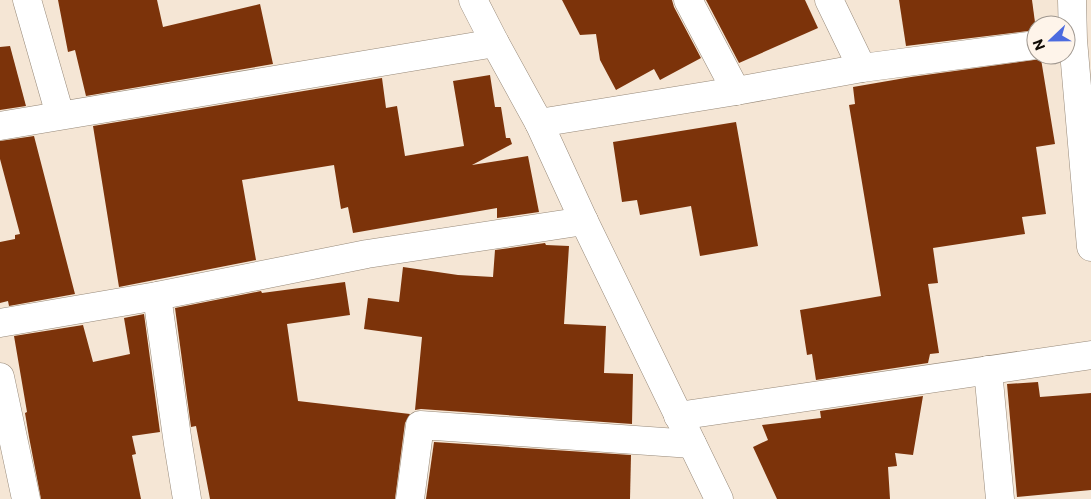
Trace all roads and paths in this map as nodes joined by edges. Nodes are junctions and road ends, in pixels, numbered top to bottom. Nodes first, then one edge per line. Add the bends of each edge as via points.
1 (27, 0) edge
2 (473, 0) edge
3 (688, 0) edge
4 (829, 0) edge
5 (1072, 0) edge
6 (1077, 40) edge
7 (495, 43) junction
8 (1026, 46) edge
9 (862, 68) junction
10 (736, 92) junction
11 (60, 114) junction
12 (539, 123) junction
13 (0, 126) edge
14 (584, 221) junction
15 (1091, 247) edge
16 (157, 296) junction
17 (0, 323) edge
18 (1091, 355) edge
19 (988, 370) junction
20 (0, 377) edge
21 (678, 416) junction
22 (692, 444) junction
23 (26, 499) edge
24 (188, 499) edge
25 (410, 499) edge
26 (719, 499) edge
27 (1000, 499) edge

1 - 11 street
2 - 7 street
3 - 10 street
4 - 9 street
5 - 6 street
6 - 15 street
7 - 11 street
7 - 12 street
8 - 9 street
9 - 10 street
10 - 12 street
11 - 13 street
12 - 14 street
14 - 16 street via 367,254
14 - 21 street
16 - 17 street
16 - 24 street
18 - 19 street
19 - 21 street
19 - 27 street
20 - 23 street
21 - 22 street
22 - 25 street via 420,425
22 - 26 street

